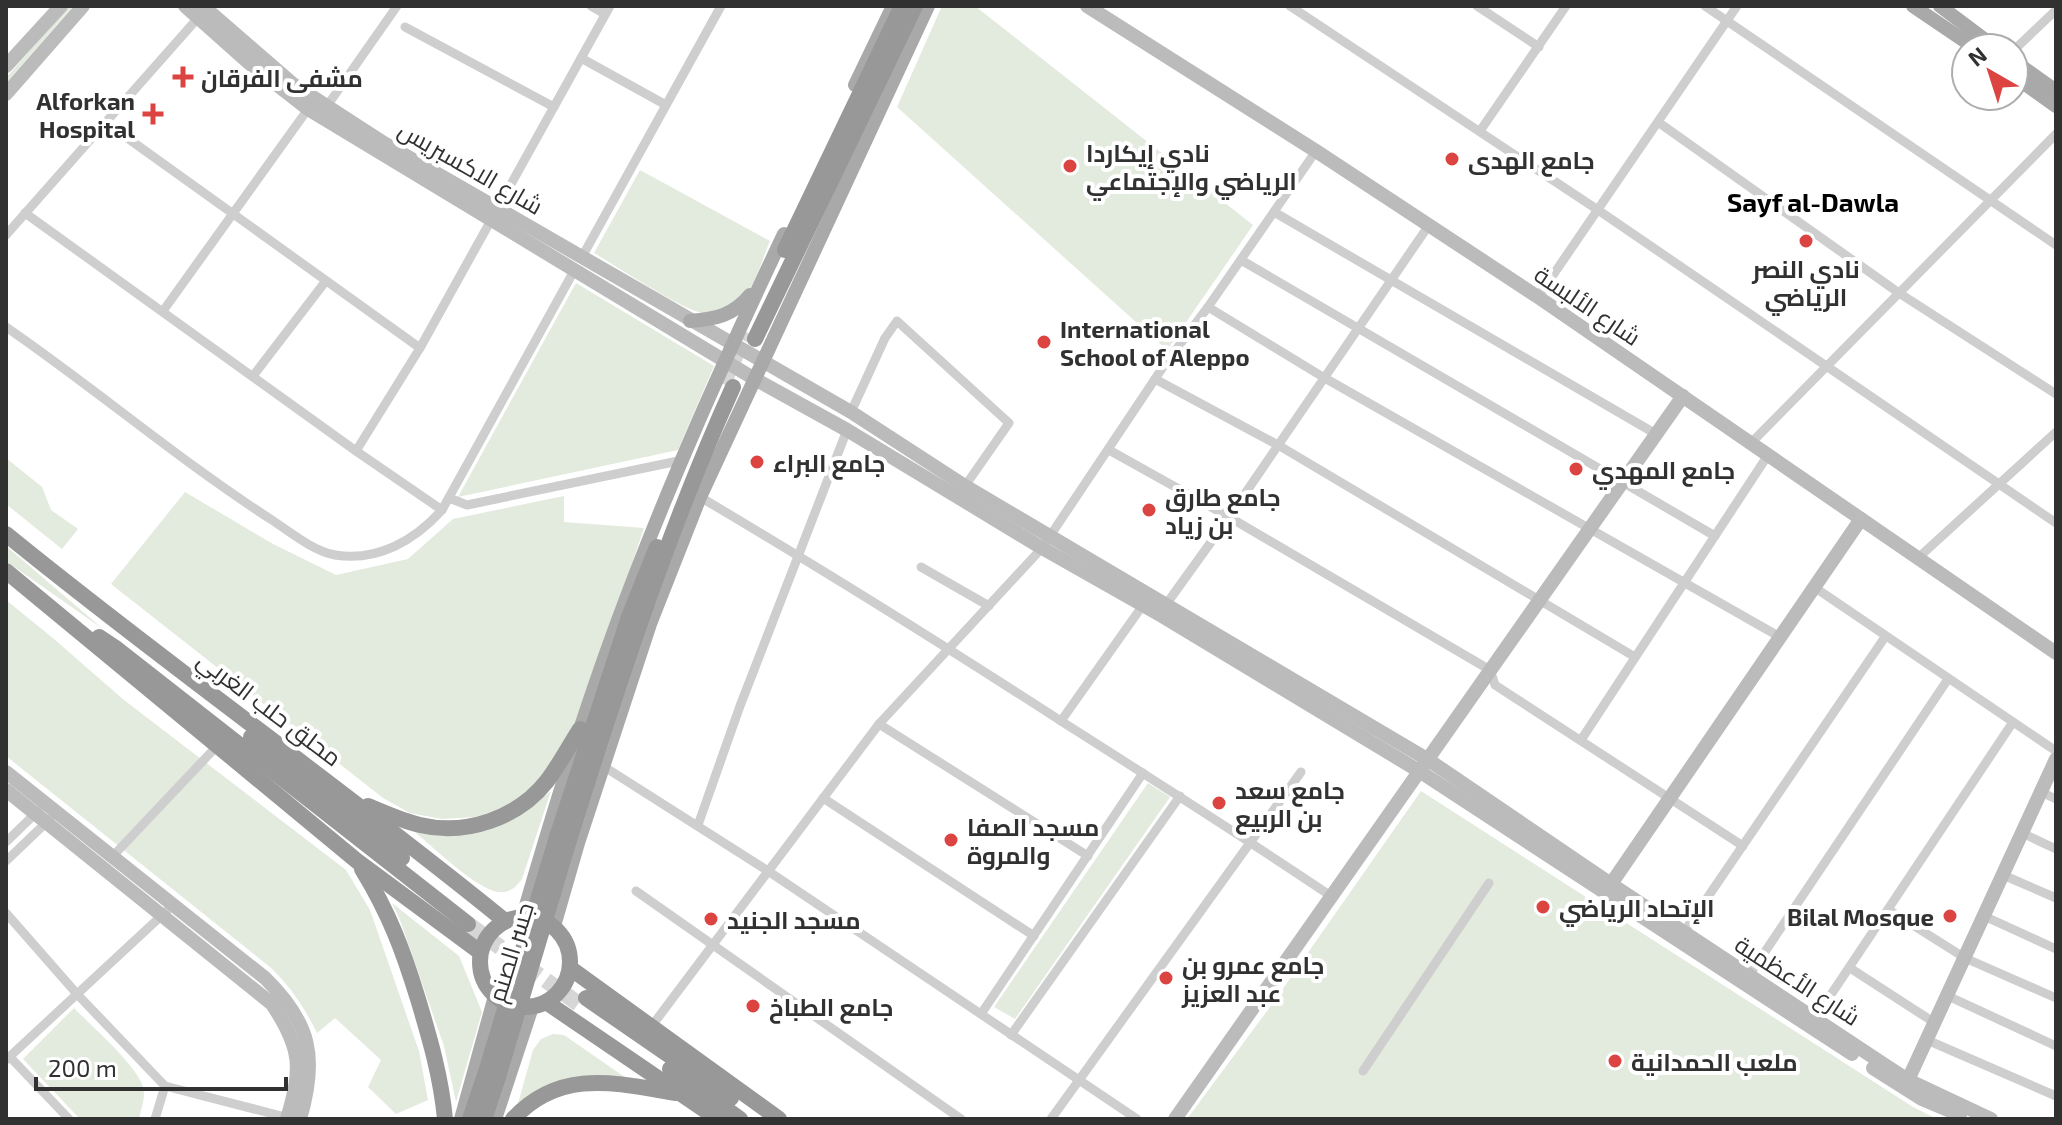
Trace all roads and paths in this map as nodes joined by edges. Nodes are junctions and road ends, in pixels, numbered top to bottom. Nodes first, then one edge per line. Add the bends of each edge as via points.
1 (61, 6) edge
2 (83, 6) edge
3 (185, 6) edge
4 (397, 6) edge
5 (591, 6) edge
6 (721, 6) edge
7 (893, 6) edge
8 (902, 6) edge
9 (915, 6) edge
10 (928, 6) edge
11 (1087, 6) edge
12 (1290, 6) edge
13 (1477, 6) edge
14 (1566, 6) edge
15 (1705, 6) edge
16 (1737, 6) edge
17 (1913, 6) edge
18 (1940, 6) edge
19 (203, 10) edge
20 (607, 10) edge
21 (2056, 10) edge
22 (1727, 20) junction
23 (405, 27) dead end
24 (1951, 32) edge
25 (1975, 32) edge
26 (2030, 35) edge
27 (1539, 47) junction
28 (581, 58) junction
29 (6, 66) edge
30 (2030, 72) edge
31 (2030, 87) edge
32 (2056, 91) edge
33 (6, 94) edge
34 (666, 105) junction
35 (327, 106) junction
36 (2056, 106) edge
37 (554, 107) junction
38 (308, 109) junction
39 (105, 122) junction
40 (1658, 122) junction
41 (1480, 131) junction
42 (2056, 134) edge
43 (1316, 151) junction
44 (1990, 201) junction
45 (1598, 210) junction
46 (1274, 212) junction
47 (25, 213) junction
48 (495, 213) junction
49 (235, 214) junction
50 (1429, 225) junction
51 (6, 235) edge
52 (2056, 245) edge
53 (1241, 260) junction
54 (578, 263) junction
55 (763, 279) junction
56 (325, 282) junction
57 (1390, 282) junction
58 (1899, 293) junction
59 (1538, 297) junction
60 (1208, 307) junction
61 (163, 311) junction
62 (690, 321) junction
63 (6, 327) edge
64 (1358, 329) junction
65 (731, 345) junction
66 (420, 348) junction
67 (725, 360) junction
68 (761, 362) junction
69 (1826, 367) junction
70 (253, 376) junction
71 (1323, 377) junction
72 (753, 378) junction
73 (1155, 379) junction
74 (728, 386) tunnel mouth
75 (2056, 394) edge
76 (1683, 396) junction
77 (851, 412) junction
78 (847, 430) junction
79 (2056, 432) edge
80 (1656, 434) junction
81 (1751, 443) junction
82 (1278, 445) junction
83 (1109, 450) junction
84 (356, 451) junction
85 (1768, 455) junction
86 (683, 460) junction
87 (1622, 482) junction
88 (1999, 483) junction
89 (965, 486) junction
90 (700, 497) junction
91 (449, 498) junction
92 (442, 510) junction
93 (1229, 517) junction
94 (1861, 519) junction
95 (2056, 523) edge
96 (1589, 530) junction
97 (6, 534) edge
98 (1715, 536) junction
99 (1046, 542) junction
100 (799, 555) junction
101 (1918, 558) junction
102 (921, 567) dead end
103 (6, 571) edge
104 (1684, 583) junction
105 (1814, 587) junction
106 (72, 588) junction
107 (1539, 600) junction
108 (1143, 605) junction
109 (989, 606) junction
110 (1165, 606) junction
111 (53, 609) junction
112 (635, 619) junction
113 (1780, 637) junction
114 (1885, 637) junction
115 (949, 649) junction
116 (2056, 653) edge
117 (1635, 657) junction
118 (1490, 670) junction
119 (1948, 679) junction
120 (1061, 721) junction
121 (2013, 722) junction
122 (879, 724) junction
123 (580, 729) junction
124 (1581, 740) junction
125 (217, 746) junction
126 (2056, 751) edge
127 (2056, 759) edge
128 (1423, 765) junction
129 (603, 766) junction
130 (6, 772) edge
131 (1301, 772) dead end
132 (1143, 773) junction
133 (6, 790) edge
134 (2041, 792) junction
135 (1180, 796) junction
136 (1671, 797) junction
137 (823, 798) junction
138 (2056, 799) edge
139 (354, 801) junction
140 (46, 813) junction
141 (698, 825) junction
142 (2022, 833) junction
143 (6, 842) edge
144 (1251, 842) junction
145 (1743, 846) junction
146 (2056, 849) edge
147 (1088, 856) junction
148 (112, 857) junction
149 (6, 861) edge
150 (357, 861) junction
151 (768, 871) junction
152 (2003, 875) junction
153 (1489, 883) dead end
154 (1611, 884) junction
155 (636, 891) dead end
156 (1331, 896) junction
157 (2056, 898) edge
158 (167, 910) junction
159 (1889, 910) junction
160 (6, 913) edge
161 (523, 916) junction
162 (1984, 916) junction
163 (505, 921) junction
164 (554, 926) junction
165 (1684, 932) junction
166 (1034, 936) junction
167 (713, 945) junction
168 (2056, 949) edge
169 (480, 952) junction
170 (1965, 958) junction
171 (570, 968) junction
172 (1850, 968) junction
173 (1750, 974) junction
174 (77, 994) junction
175 (495, 996) junction
176 (1948, 996) junction
177 (2056, 998) edge
178 (539, 1005) junction
179 (981, 1014) junction
180 (1816, 1017) junction
181 (1935, 1023) junction
182 (651, 1027) junction
183 (1011, 1035) junction
184 (1927, 1040) junction
185 (2056, 1046) edge
186 (8, 1058) edge
187 (1363, 1071) dead end
188 (492, 1074) junction
189 (1079, 1080) junction
190 (1908, 1080) junction
191 (165, 1086) junction
192 (680, 1094) junction
193 (2056, 1096) edge
194 (69, 1119) edge
195 (155, 1119) edge
196 (292, 1119) edge
197 (445, 1119) edge
198 (461, 1119) edge
199 (470, 1119) edge
200 (484, 1119) edge
201 (495, 1119) edge
202 (513, 1119) edge
203 (718, 1119) edge
204 (740, 1119) edge
205 (762, 1119) edge
206 (779, 1119) edge
207 (961, 1119) edge
208 (1051, 1119) edge
209 (1137, 1119) edge
210 (1175, 1119) edge
211 (1968, 1119) edge
212 (1991, 1119) edge

1 - 29 street
2 - 33 street
3 - 19 street
4 - 35 street
5 - 20 street
6 - 34 street
7 - 55 main road
8 - 9 highway via 751,335
10 - 68 main road
11 - 43 street, شارع الألبسة
12 - 41 street
13 - 27 street
14 - 27 street
15 - 22 street
16 - 22 street
17 - 24 main road
18 - 25 main road
19 - 35 street, شارع الاكسبريس
19 - 38 street
19 - 39 street
20 - 28 street
21 - 26 street
22 - 40 street
22 - 44 street
23 - 37 street
27 - 41 street
28 - 34 street
28 - 37 street
30 - 32 main road
31 - 36 main road
34 - 54 street
35 - 48 street, شارع الاكسبريس
37 - 48 street
38 - 48 street
38 - 49 street
39 - 47 street
39 - 49 street
40 - 45 street
40 - 58 street
41 - 45 street
42 - 44 street
43 - 46 street
43 - 50 street, شارع الألبسة
44 - 52 street
44 - 58 street
45 - 59 street
45 - 69 street
46 - 53 street
46 - 57 street
47 - 51 street
47 - 61 street
48 - 54 street
48 - 66 street
49 - 56 street
49 - 61 street
50 - 57 street
50 - 59 street, شارع الألبسة
53 - 60 street
53 - 64 street
54 - 62 street
54 - 67 street
54 - 91 street
55 - 62 main road via 732,312
55 - 65 main road
56 - 66 street
56 - 70 street
57 - 64 street
57 - 80 street
58 - 69 street
58 - 75 street
59 - 76 street, شارع الألبسة
60 - 71 street
60 - 73 street
61 - 70 street
62 - 65 street
63 - 92 street via 245,503 334,555 366,555 397,547
64 - 71 street
64 - 87 street
65 - 67 main road
65 - 68 street
66 - 84 street
67 - 72 street
67 - 86 main road
68 - 72 main road
68 - 77 street
69 - 81 street
69 - 88 street
70 - 84 street
71 - 82 street
71 - 96 street
72 - 78 street
72 - 90 main road
73 - 82 street
73 - 83 street
74 - 112 highway, جسر الصنم
76 - 80 street
76 - 81 street, شارع الألبسة
77 - 89 street
77 - 89 street via 897,321 1009,423
78 - 99 street
78 - 100 street
79 - 88 street
80 - 87 street
81 - 85 street, شارع الألبسة
82 - 93 street
82 - 107 street
83 - 93 street
83 - 99 street
84 - 92 street
85 - 94 street, شارع الألبسة
85 - 98 street
86 - 91 street via 467,505
86 - 112 main road
87 - 96 street
87 - 98 street
88 - 95 street
88 - 101 street
89 - 99 street
90 - 100 street
90 - 112 main road
91 - 92 street
93 - 110 street
93 - 118 street
94 - 101 street, شارع الألبسة
94 - 105 street
96 - 104 street
96 - 107 street
97 - 106 highway, محلق حلب الغربي
98 - 104 street
99 - 108 street
99 - 109 street
99 - 110 street
100 - 115 street
100 - 141 street
101 - 116 street, شارع الألبسة
102 - 109 street
103 - 111 highway
104 - 113 street
104 - 117 street
105 - 113 street
105 - 114 street
106 - 111 highway via 472,920 117,649
106 - 139 highway, محلق حلب الغربي
107 - 117 street
107 - 118 street
108 - 120 street
108 - 128 street
109 - 115 street
110 - 128 street
111 - 125 highway
112 - 123 main road
112 - 129 main road
112 - 188 highway, جسر الصنم, bridge
113 - 136 street
114 - 119 street
114 - 145 street
115 - 120 street
115 - 122 street
117 - 124 street
118 - 124 street via 1495,685
118 - 128 street
119 - 121 street
119 - 173 street
120 - 132 street
121 - 126 street
121 - 159 street
122 - 137 street
122 - 147 street
123 - 139 highway via 537,791 489,821 460,828 417,825
123 - 161 main road
124 - 136 street
125 - 148 street
125 - 150 highway
127 - 134 street
128 - 154 street, شارع الأعظمية
128 - 156 street
128 - 211 street via 1897,1085
129 - 141 street
129 - 164 main road
130 - 140 street
131 - 144 street
132 - 135 street
132 - 147 street
133 - 140 street
134 - 138 street
134 - 142 street
135 - 144 street
135 - 183 street
136 - 145 street
136 - 154 street
137 - 151 street
137 - 166 street
139 - 163 highway, محلق حلب الغربي
140 - 143 street
140 - 148 street
140 - 149 street
140 - 158 street
141 - 151 street
142 - 146 street
142 - 152 street
144 - 156 street
144 - 189 street
145 - 165 street
147 - 166 street
148 - 158 street
150 - 169 highway
150 - 197 highway via 386,908 409,966 442,1084
151 - 167 street
151 - 179 street
152 - 157 street
152 - 162 street
153 - 187 street
154 - 165 street, شارع الأعظمية
155 - 167 street
156 - 210 street
158 - 174 street
158 - 196 street via 265,978 298,1018 309,1046 310,1086
159 - 170 street
159 - 172 street
160 - 174 street
161 - 163 highway
161 - 164 highway
162 - 168 street
162 - 170 street
163 - 169 highway via 489,933
164 - 171 highway via 566,942
165 - 173 street, شارع الأعظمية
166 - 179 street
167 - 182 street
167 - 207 street
169 - 175 highway via 482,976
170 - 176 street
170 - 177 street
171 - 178 highway via 560,991
171 - 182 highway
172 - 180 street
172 - 181 street
173 - 180 street, شارع الأعظمية
174 - 186 street
174 - 191 street
175 - 178 highway via 519,1007
175 - 198 main road
176 - 181 street
176 - 185 street
178 - 192 highway
178 - 201 main road
179 - 183 street
180 - 190 street, شارع الأعظمية
181 - 184 street
182 - 206 highway
183 - 189 street
184 - 190 street
184 - 193 street
186 - 194 street
188 - 199 highway
188 - 200 highway
189 - 208 street
189 - 209 street
190 - 212 street, شارع الأعظمية
191 - 195 street
191 - 196 street
192 - 202 highway via 583,1082 541,1097
192 - 203 highway
204 - 205 highway via 583,1002

